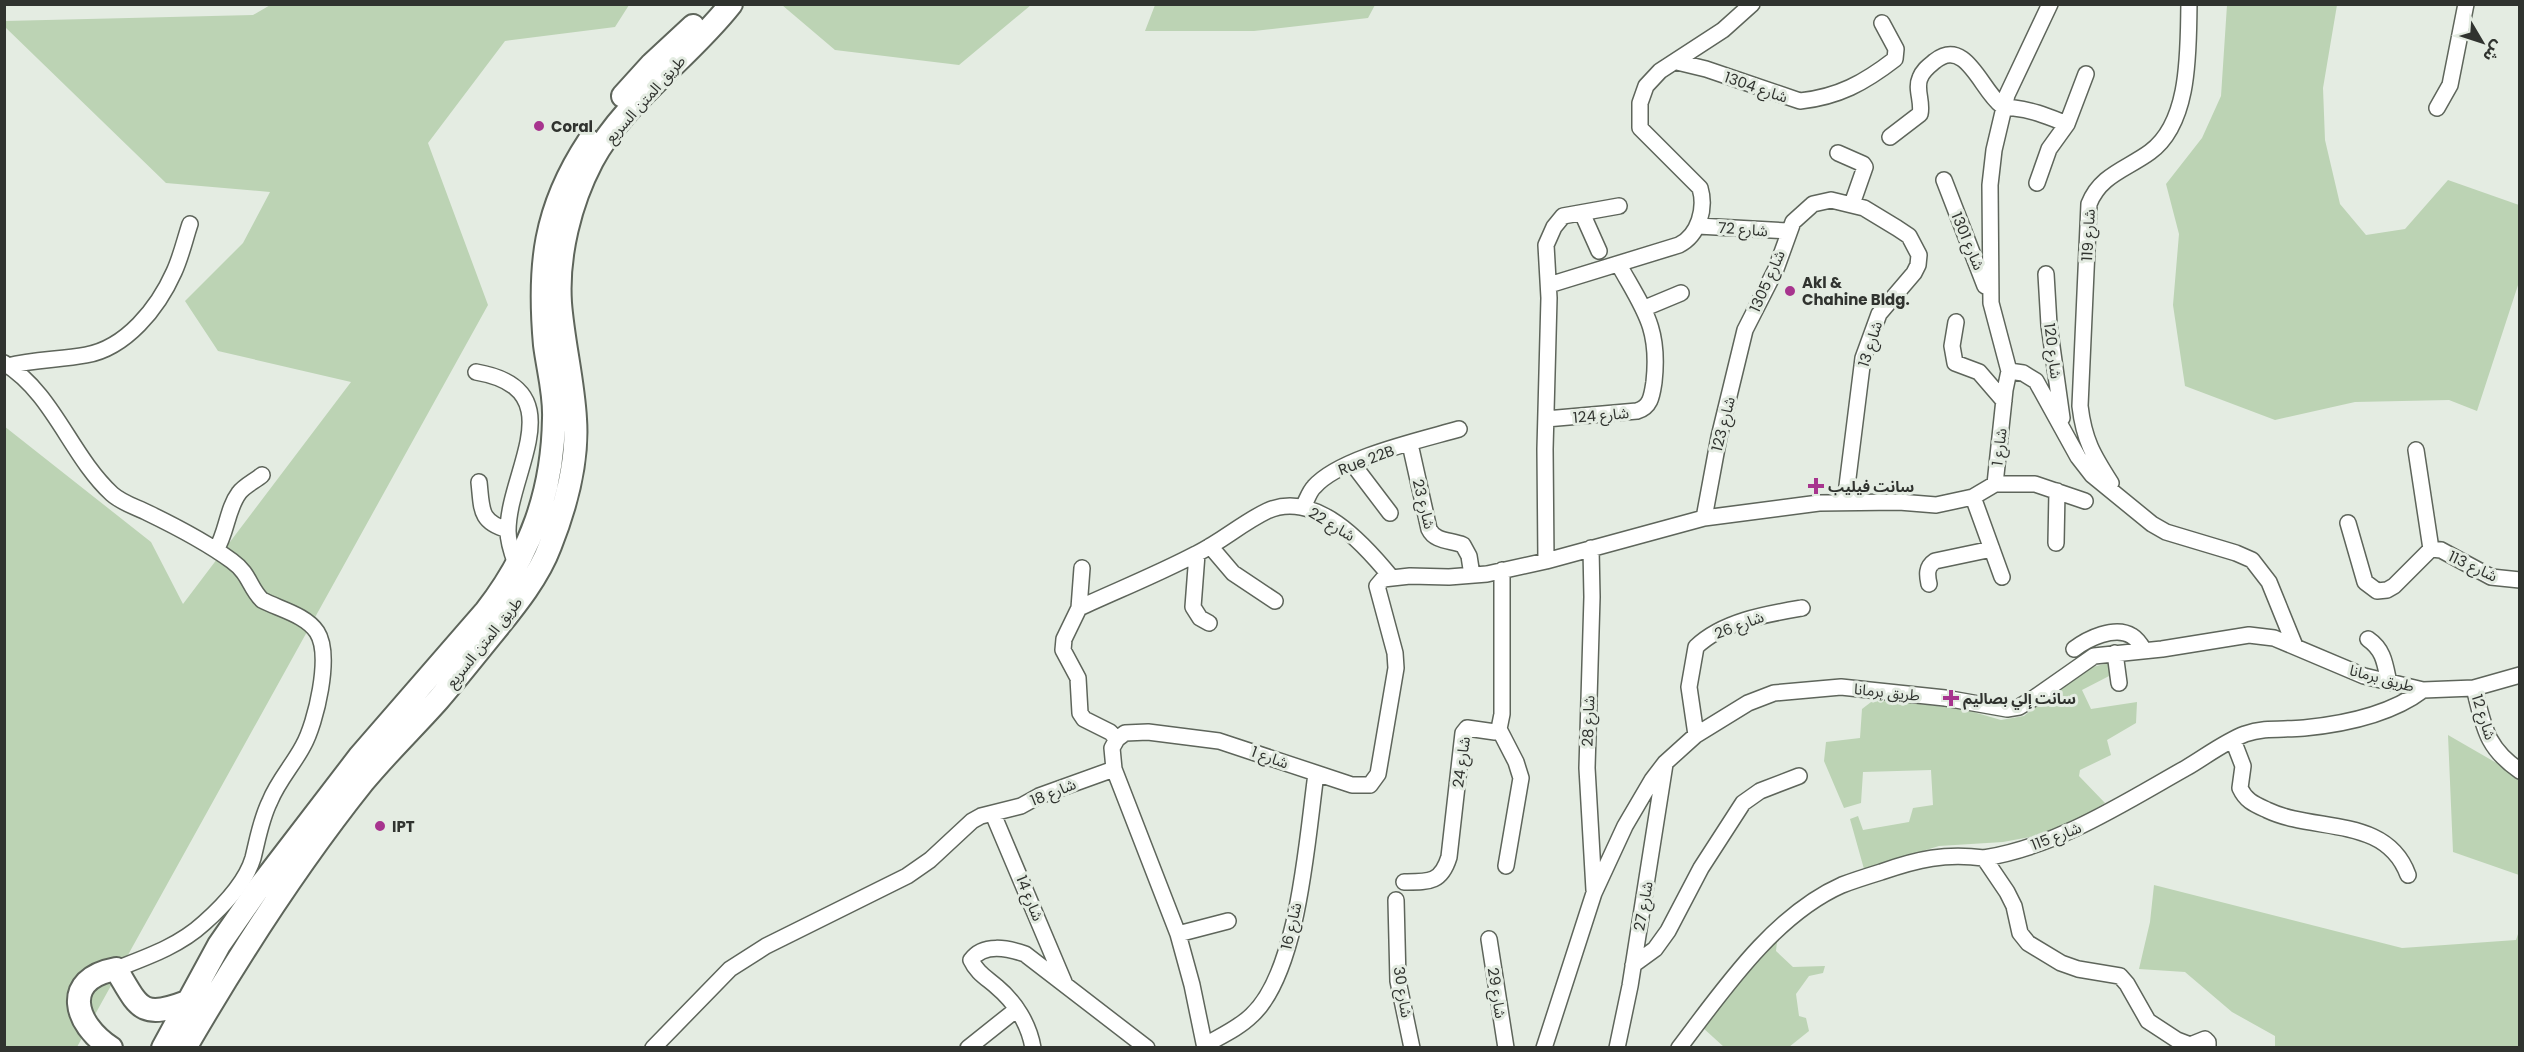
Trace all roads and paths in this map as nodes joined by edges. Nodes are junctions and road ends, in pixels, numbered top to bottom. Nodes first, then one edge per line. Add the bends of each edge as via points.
1 (711, 4) edge
2 (731, 4) edge
3 (1752, 4) edge
4 (2050, 4) edge
5 (2189, 4) edge
6 (2466, 4) edge
7 (1882, 23) dead end
8 (1677, 62) junction
9 (2086, 74) dead end
10 (2003, 107) junction
11 (2437, 108) dead end
12 (2067, 124) junction
13 (1890, 137) dead end
14 (1838, 153) dead end
15 (1944, 180) dead end
16 (2037, 183) dead end
17 (1852, 204) junction
18 (1619, 206) dead end
19 (1582, 213) junction
20 (190, 224) dead end
21 (1698, 226) junction
22 (1788, 231) junction
23 (1599, 250) dead end
24 (1619, 265) junction
25 (2046, 274) dead end
26 (1549, 285) junction
27 (1682, 293) dead end
28 (1991, 303) junction
29 (1645, 308) junction
30 (1956, 322) dead end
31 (1745, 330) joint
32 (6, 364) edge
33 (476, 372) dead end
34 (2009, 372) junction
35 (2004, 401) junction
36 (1546, 419) junction
37 (2063, 427) junction
38 (1459, 429) dead end
39 (1410, 444) junction
40 (2416, 450) dead end
41 (1352, 462) junction
42 (262, 475) dead end
43 (479, 482) dead end
44 (1995, 484) junction
45 (2057, 491) junction
46 (2119, 496) junction
47 (1973, 497) junction
48 (2085, 501) dead end
49 (1845, 502) junction
50 (1304, 507) junction
51 (1390, 513) dead end
52 (1704, 518) junction
53 (2348, 523) dead end
54 (508, 531) junction
55 (2056, 543) dead end
56 (1591, 548) junction
57 (1992, 549) junction
58 (2431, 549) junction
59 (216, 550) junction
60 (1203, 550) junction
61 (1546, 561) junction
62 (517, 567) junction
63 (1082, 568) dead end
64 (1502, 570) junction
65 (1472, 575) junction
66 (1391, 577) junction
67 (2002, 577) dead end
68 (2520, 580) edge
69 (1929, 584) dead end
70 (1275, 601) dead end
71 (1079, 608) junction
72 (1802, 608) dead end
73 (1209, 624) dead end
74 (2368, 639) dead end
75 (2295, 646) junction
76 (2074, 649) dead end
77 (2144, 650) junction
78 (2115, 653) junction
79 (2520, 675) edge
80 (2119, 683) dead end
81 (2389, 683) junction
82 (2474, 688) junction
83 (2423, 690) junction
84 (1498, 729) junction
85 (1696, 735) junction
86 (1117, 739) junction
87 (2233, 740) junction
88 (1665, 763) junction
89 (1114, 769) junction
90 (2520, 771) edge
91 (1316, 774) junction
92 (1799, 776) dead end
93 (993, 814) junction
94 (1984, 858) junction
95 (1506, 866) dead end
96 (2408, 875) dead end
97 (1404, 882) dead end
98 (1594, 893) junction
99 (1396, 900) dead end
100 (1228, 921) dead end
101 (1178, 934) junction
102 (1489, 939) dead end
103 (1633, 965) junction
104 (116, 969) junction
105 (1064, 983) junction
106 (187, 1002) junction
107 (1017, 1009) junction
108 (1205, 1046) edge
109 (111, 1047) edge
110 (163, 1047) edge
111 (185, 1047) edge
112 (652, 1047) edge
113 (968, 1047) edge
114 (1033, 1047) edge
115 (1147, 1047) edge
116 (1412, 1047) edge
117 (1506, 1047) edge
118 (1544, 1047) edge
119 (1617, 1047) edge
120 (1679, 1047) edge
121 (2208, 1047) edge

1 - 62 highway, طريق المتن السريع via 619,101 574,164 558,196 542,263 545,348 554,416 552,459 532,539
2 - 111 highway, طريق المتن السريع via 711,30 617,125 593,159 574,202 562,247 560,301 575,421 574,446 567,493 550,548 520,600 439,699 365,780 299,866 255,930
3 - 8 street
4 - 10 street
5 - 46 street, شارع 119 via 2184,83 2176,116 2151,151 2103,180 2089,204 2081,414 2096,463
6 - 11 street via 2450,85
7 - 8 street, شارع 1304 via 1896,49 1895,59 1834,96 1800,101
8 - 21 street via 1660,71 1646,86 1638,117 1640,129 1700,188
9 - 12 street
10 - 12 street via 2035,111
10 - 13 street via 1959,55 1944,55 1920,77 1920,114
10 - 28 street via 1990,185
12 - 16 street via 2049,149
14 - 17 street via 1865,167
15 - 28 street, شارع 1301
17 - 22 street, شارع 13 via 1831,200 1813,204
17 - 49 street, شارع 13 via 1909,236 1919,255 1914,273 1879,314 1863,358
18 - 19 street
19 - 23 street
19 - 26 street via 1563,216 1549,235
20 - 32 street via 174,272 158,301 116,346 85,356
21 - 22 street, شارع 72
21 - 24 street via 1685,242
22 - 31 street, شارع 1305 via 1776,269
24 - 26 street
24 - 29 street, شارع 124
25 - 37 street, شارع 120
26 - 36 street
27 - 29 street
28 - 34 street
29 - 36 street, شارع 124 via 1654,335 1656,365 1651,400 1645,408
30 - 35 street via 1952,346 1955,363 1979,372
31 - 52 street, شارع 123
32 - 59 street via 40,395 92,475 114,496
33 - 54 street via 513,385 530,413 528,443
34 - 35 street, شارع 1
34 - 37 street via 2036,381
35 - 44 street, شارع 1
36 - 61 street
37 - 46 street via 2092,475
38 - 39 street, Rue 22B
39 - 41 street, Rue 22B
39 - 65 street, شارع 23 via 1432,536 1463,544
40 - 58 street
41 - 50 street, Rue 22B via 1312,488
41 - 51 street
42 - 59 street via 241,490 231,506
43 - 54 street via 483,516
44 - 45 street via 2035,484
44 - 47 street, شارع 1
45 - 48 street
45 - 55 street
46 - 75 street via 2166,532 2252,560 2269,582
47 - 49 street, شارع 1 via 1936,505
47 - 57 street
49 - 52 street, شارع 1
50 - 60 street, شارع 22 via 1292,505 1269,510
50 - 66 street, شارع 22 via 1358,539
52 - 56 street, شارع 1
53 - 58 street, شارع 113 via 2365,582 2377,591 2394,586
54 - 62 street
56 - 61 street, شارع 1
56 - 98 street, شارع 28 via 1587,768
57 - 67 street
57 - 69 street via 1935,561 1927,570
58 - 68 street, شارع 113 via 2441,550 2491,577
59 - 104 street via 244,570 262,600 316,630 322,641 323,658 313,722 269,801 253,858 239,883 204,923 186,937
60 - 70 street
60 - 71 street, شارع 22
60 - 73 street via 1193,607
61 - 64 street, شارع 1
62 - 106 highway, طريق المتن السريع via 480,619 343,776 234,922
63 - 71 street
64 - 65 street, شارع 1
64 - 84 street via 1502,701
65 - 66 street, شارع 1
66 - 91 street, شارع 1 via 1377,586 1395,654 1378,774 1370,785 1353,785
71 - 86 street via 1063,650 1078,678 1080,713
72 - 85 street, شارع 26 via 1716,632 1696,647 1689,687
74 - 81 street via 2382,652
75 - 77 street, طريق برمانا via 2249,635
75 - 81 street, طريق برمانا
76 - 77 street via 2087,640 2120,633 2133,636
77 - 78 street, طريق برمانا
78 - 80 street
78 - 85 street, طريق برمانا via 2094,656 2026,702 2007,710 1945,698 1841,687 1798,689 1748,703
79 - 82 street, طريق برمانا
81 - 83 street, طريق برمانا
82 - 83 street, طريق برمانا
82 - 90 street, شارع 12 via 2490,741 2502,759
83 - 87 street, شارع 115 via 2406,703 2384,711 2302,728 2266,729
84 - 95 street via 1521,778
84 - 97 street, شارع 24 via 1495,732 1467,728 1463,733 1446,869 1431,881
85 - 88 street, طريق برمانا
86 - 89 street via 1112,748
86 - 91 street, شارع 1 via 1134,732 1219,741
87 - 94 street, شارع 115 via 2098,819 2056,838
87 - 96 street via 2243,766 2240,788 2248,801 2283,818 2379,838 2403,859
88 - 98 street, طريق برمانا via 1625,826
88 - 103 street, شارع 27
89 - 93 street, شارع 18
89 - 101 street
91 - 108 street, شارع 16 via 1295,910 1279,972 1253,1015
92 - 103 street via 1760,791 1743,803 1701,868 1668,931 1655,949
93 - 105 street, شارع 14
93 - 112 street, شارع 18 via 972,821 907,876 766,946 735,966
94 - 120 street via 1933,857 1842,885 1824,895 1789,920 1748,960
94 - 121 street via 2014,906 2015,921 2028,943 2061,963 2120,976 2156,1028 2190,1045 2205,1039
98 - 118 street, طريق برمانا
99 - 116 street, شارع 30 via 1398,981
100 - 101 street
101 - 108 street
102 - 117 street, شارع 29
103 - 119 street, شارع 27
104 - 106 highway via 132,996 150,1011 162,1012
104 - 109 highway via 101,972 85,983 79,1001 80,1013 91,1033
105 - 107 street via 1039,963 1011,949 989,949 974,956 974,968
105 - 115 street
106 - 110 highway, طريق المتن السريع
107 - 113 street
107 - 114 street

